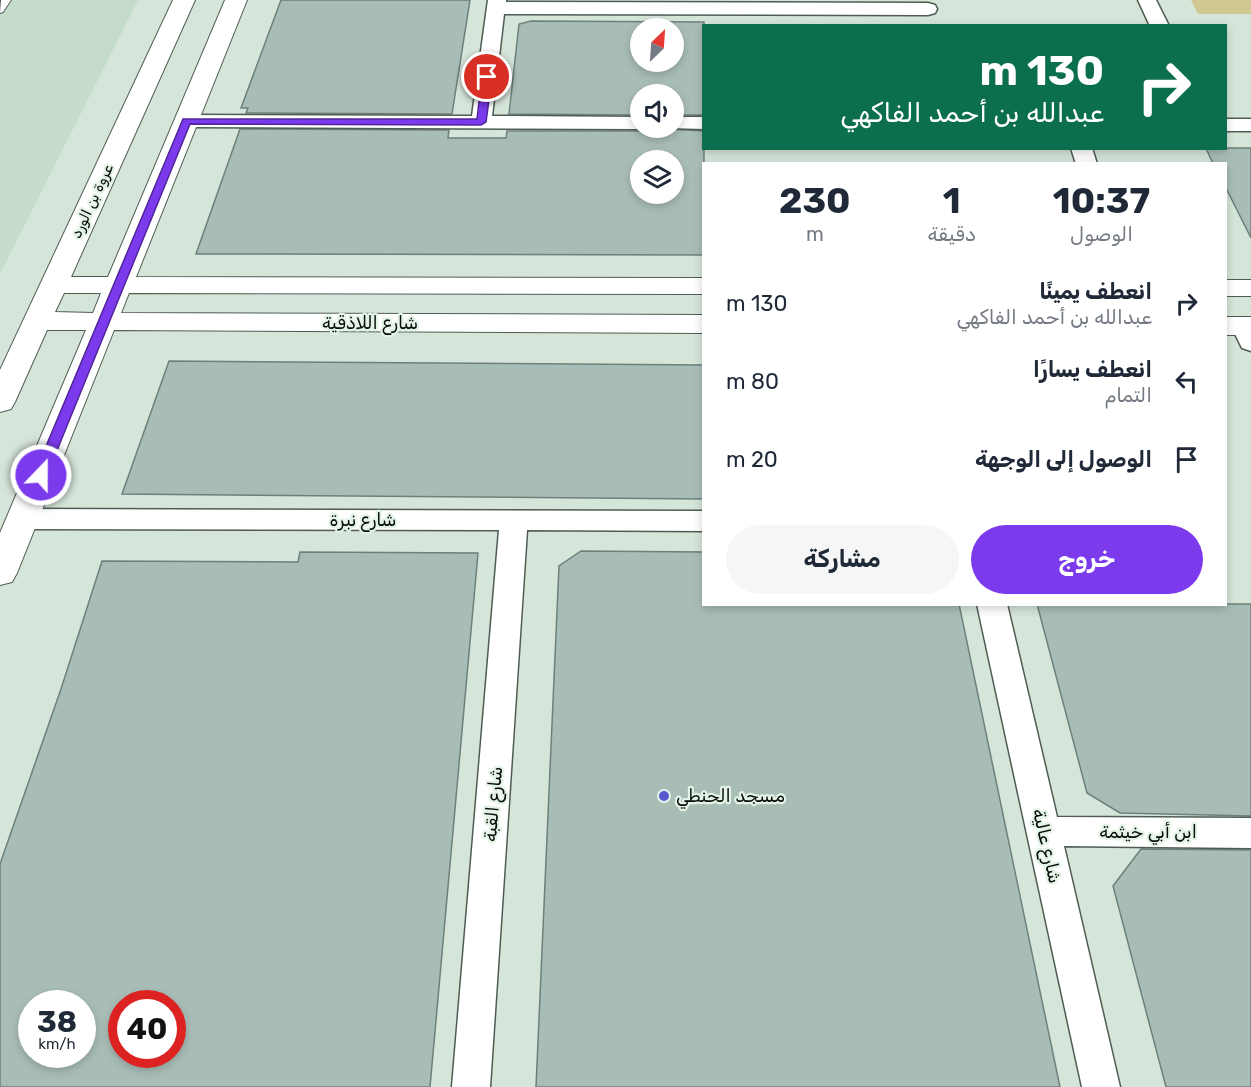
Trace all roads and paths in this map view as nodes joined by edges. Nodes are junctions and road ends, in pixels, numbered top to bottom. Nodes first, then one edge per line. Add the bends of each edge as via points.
1 (6, 0) edge
2 (184, 0) edge
3 (236, 0) edge
4 (1147, 0) edge
5 (497, 4) edge
6 (702, 4) edge
7 (0, 10) edge
8 (929, 12) edge
9 (1159, 24) edge
10 (186, 121) junction
11 (481, 122) junction
12 (630, 123) edge
13 (684, 123) edge
14 (702, 123) edge
15 (1227, 125) edge
16 (1251, 125) edge
17 (54, 285) junction
18 (119, 285) junction
19 (702, 286) edge
20 (1227, 288) edge
21 (1251, 288) edge
22 (37, 321) junction
23 (104, 322) junction
24 (702, 324) edge
25 (0, 402) edge
26 (23, 519) junction
27 (514, 521) junction
28 (702, 521) edge
29 (0, 573) edge
30 (992, 606) edge
31 (1044, 831) junction
32 (1251, 833) edge
33 (471, 1087) edge
34 (1101, 1087) edge

1 - 7 lane
2 - 17 street, عروة بن الورد
3 - 10 street
4 - 9 street
5 - 6 street
5 - 11 street
6 - 8 street
10 - 11 street
10 - 18 street
11 - 12 street
13 - 14 street
15 - 16 street
17 - 18 street, شارع اللاذقية
17 - 22 street, عروة بن الورد
18 - 19 street, شارع اللاذقية
18 - 23 street
20 - 21 street
22 - 23 street, شارع اللاذقية
22 - 25 street, عروة بن الورد
23 - 24 street, شارع اللاذقية
23 - 26 street
26 - 27 street, شارع نبرة
26 - 29 street
27 - 28 street, شارع نبرة
27 - 33 street, شارع القبة
30 - 31 street, شارع عالية
31 - 32 street, ابن أبي خيثمة
31 - 34 street, شارع عالية

